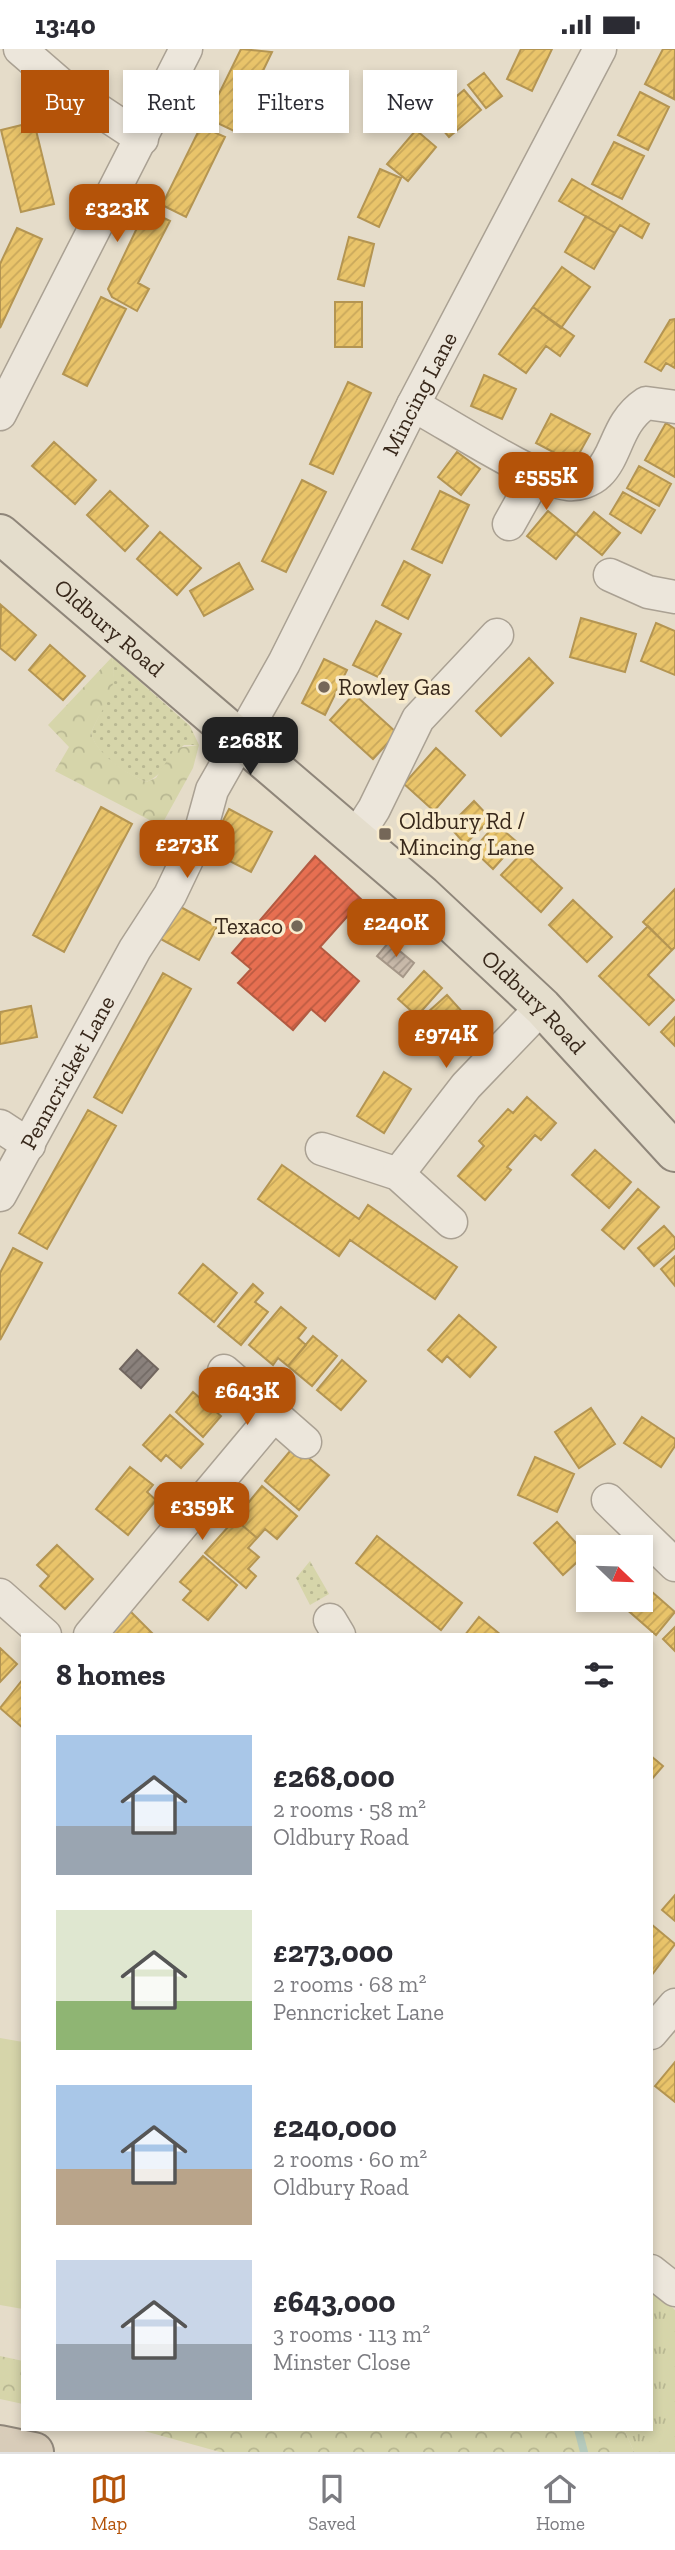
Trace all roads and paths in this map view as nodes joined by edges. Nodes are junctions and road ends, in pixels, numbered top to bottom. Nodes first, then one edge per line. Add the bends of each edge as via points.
1 (20, 49) edge
2 (186, 49) edge
3 (600, 49) edge
4 (142, 139) junction
5 (414, 405) junction
6 (675, 407) edge
7 (0, 415) edge
8 (537, 474) junction
9 (509, 524) dead end
10 (0, 534) edge
11 (610, 575) dead end
12 (675, 597) edge
13 (497, 635) dead end
14 (242, 739) junction
15 (356, 837) junction
16 (542, 1007) junction
17 (0, 1126) edge
18 (29, 1145) junction
19 (322, 1149) dead end
20 (675, 1152) edge
21 (398, 1174) junction
22 (0, 1195) edge
23 (451, 1222) dead end
24 (224, 1371) dead end
25 (273, 1416) junction
26 (305, 1442) dead end
27 (608, 1500) dead end
28 (675, 1565) edge
29 (0, 1595) edge
30 (43, 1633) edge
31 (92, 1633) edge
32 (675, 2005) edge
33 (653, 2031) edge
34 (653, 2273) edge
35 (675, 2290) edge
36 (0, 2445) edge
37 (34, 2452) edge

1 - 4 street via 65,88
2 - 4 street
3 - 5 street, Mincing Lane
4 - 7 street
5 - 8 street
5 - 14 street, Mincing Lane
6 - 8 street via 646,403 632,412 599,474 582,483 566,484
8 - 9 street
10 - 14 main road, Oldbury Road
11 - 12 street via 648,592
13 - 15 street via 418,719
14 - 15 main road, Oldbury Road
14 - 18 street, Penncricket Lane via 212,790 198,802 162,869 135,950
15 - 16 main road, Oldbury Road
16 - 20 main road, Oldbury Road
16 - 21 street via 466,1086
17 - 18 street
18 - 22 street, Penncricket Lane
19 - 21 street
21 - 23 street
24 - 25 street
25 - 26 street
25 - 31 street
27 - 28 street
29 - 30 street
32 - 33 street
34 - 35 street
36 - 37 highway

